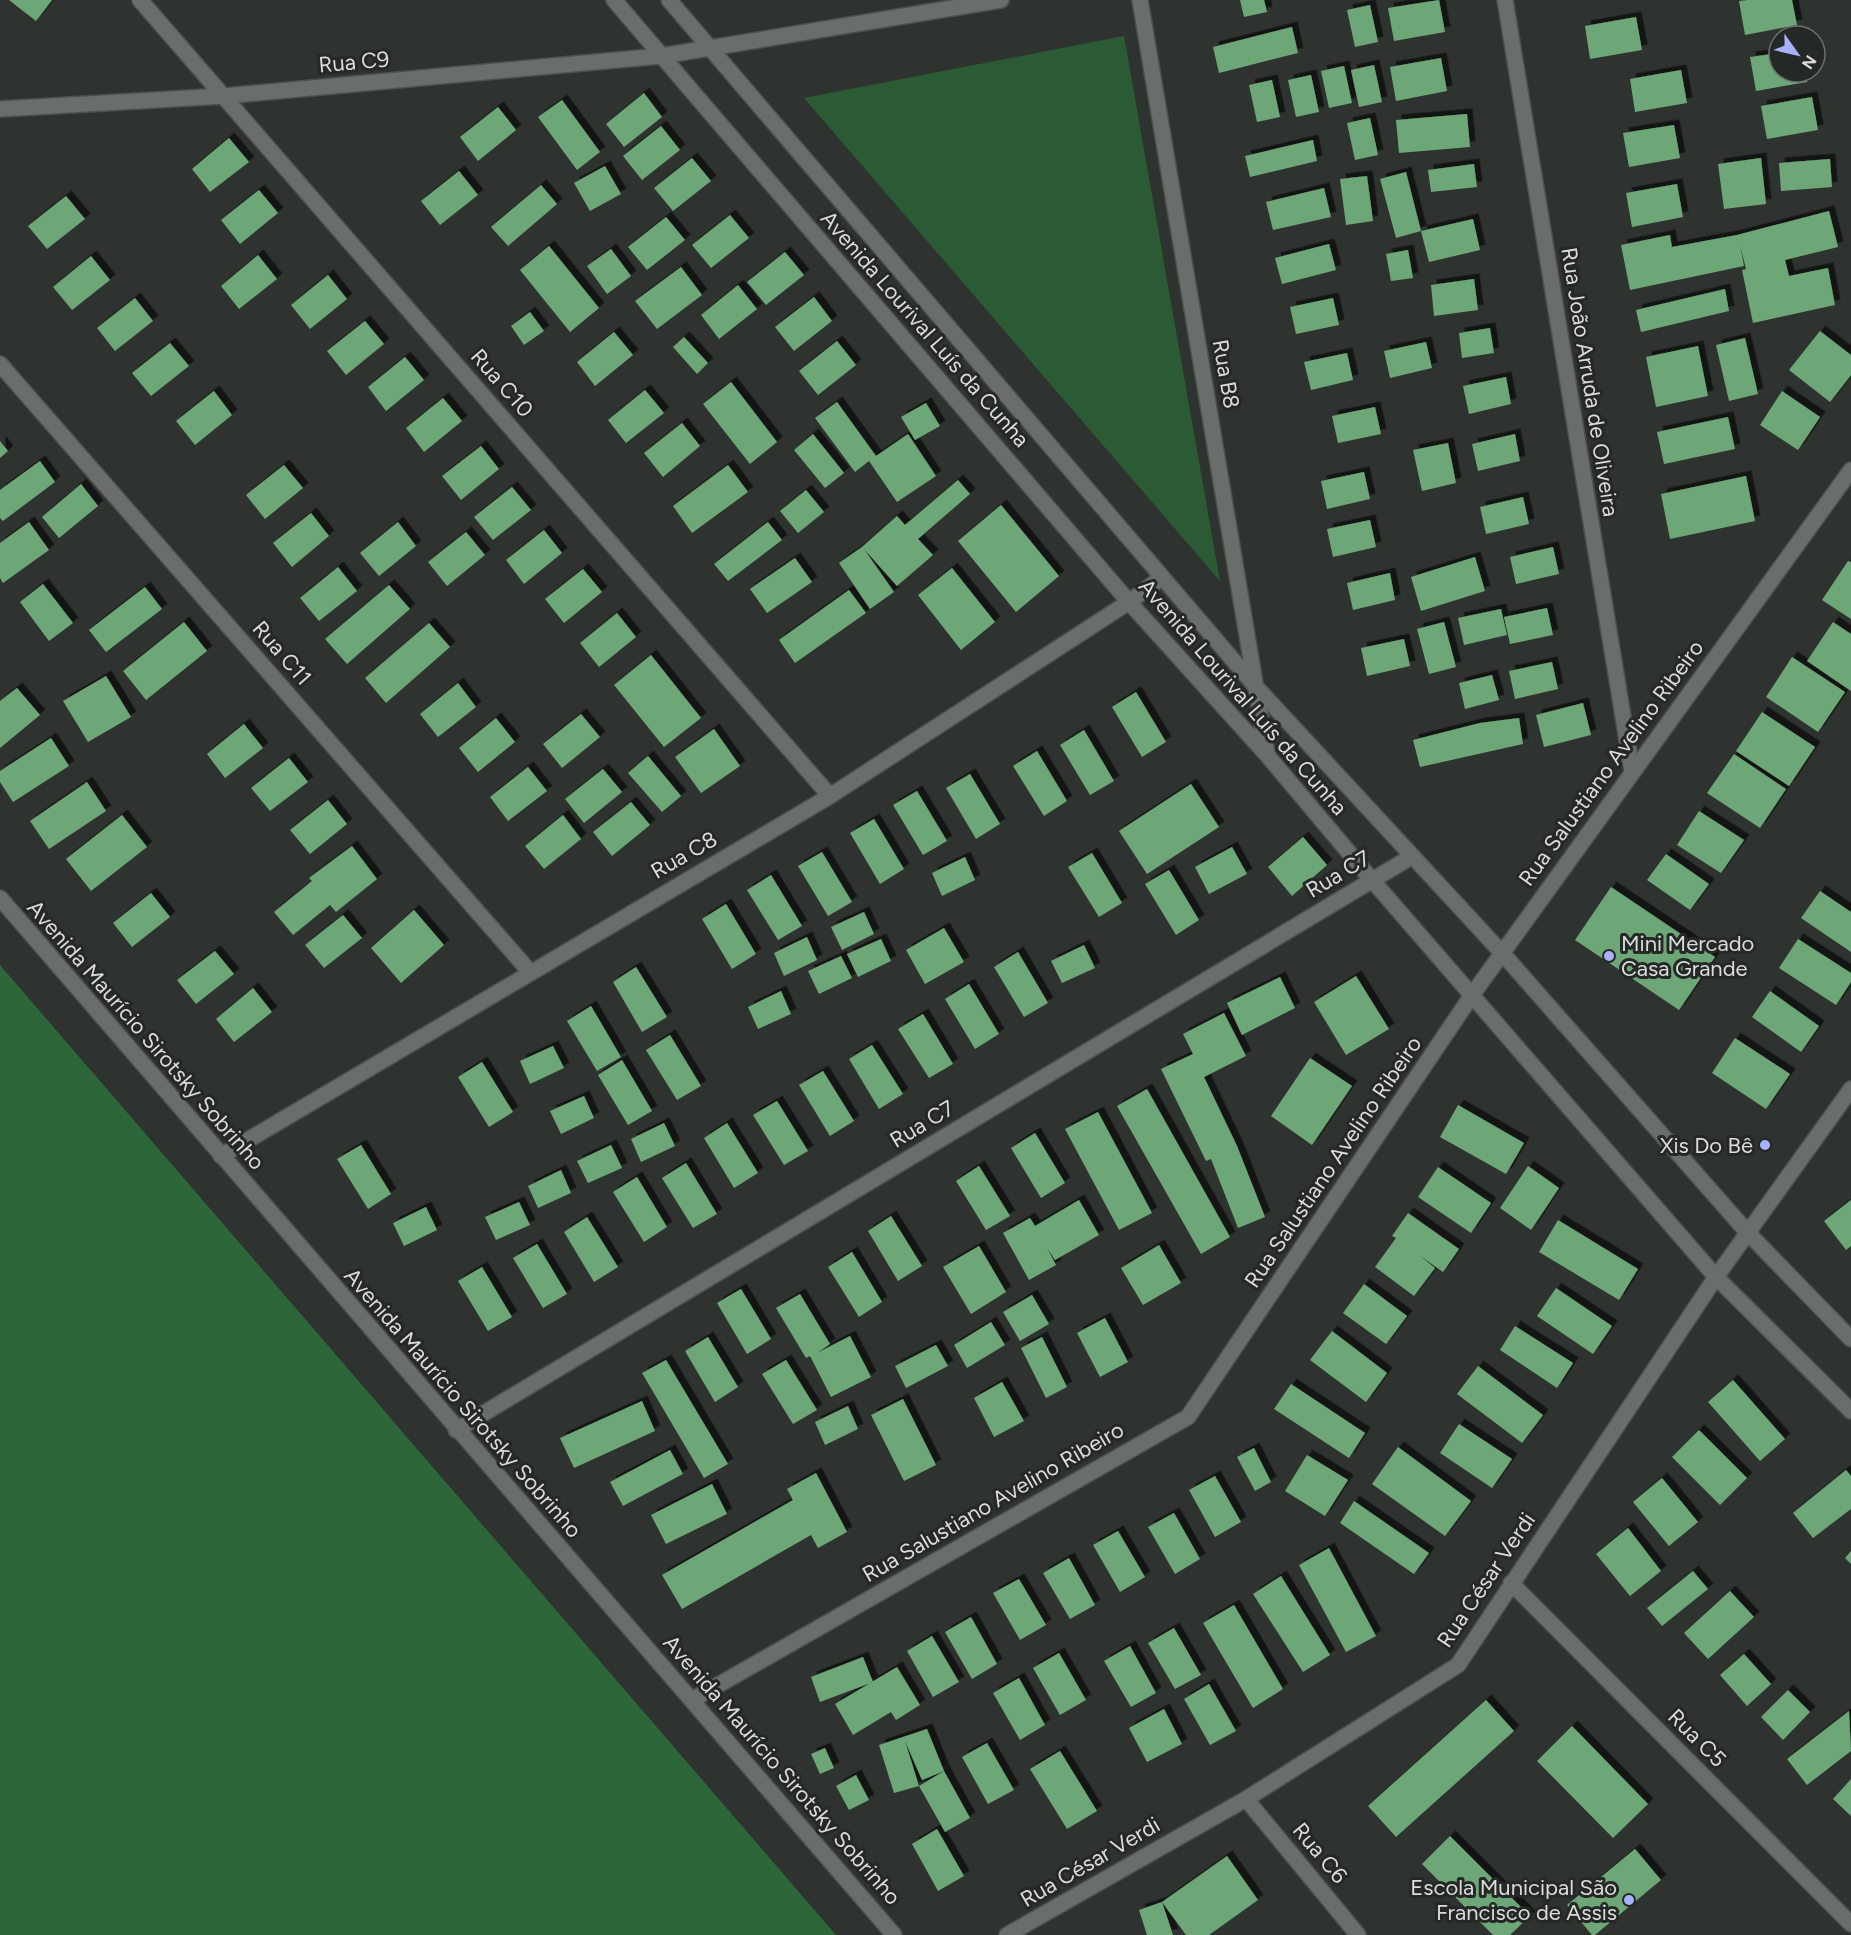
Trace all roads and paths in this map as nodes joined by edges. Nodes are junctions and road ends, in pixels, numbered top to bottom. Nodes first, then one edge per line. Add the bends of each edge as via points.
1 (140, 0) edge
2 (614, 0) edge
3 (669, 0) edge
4 (1001, 0) edge
5 (1140, 0) edge
6 (1505, 0) edge
7 (711, 47) junction
8 (661, 56) junction
9 (224, 96) junction
10 (0, 109) edge
11 (0, 364) edge
12 (1851, 470) edge
13 (1161, 578) junction
14 (1129, 602) junction
15 (1257, 688) junction
16 (1267, 755) junction
17 (1632, 771) junction
18 (830, 796) junction
19 (1410, 857) junction
20 (1372, 880) junction
21 (0, 898) edge
22 (1503, 954) junction
23 (530, 972) junction
24 (1472, 995) junction
25 (1851, 1089) edge
26 (221, 1156) junction
27 (1748, 1233) junction
28 (1716, 1277) junction
29 (1851, 1339) edge
30 (1851, 1411) edge
31 (456, 1430) junction
32 (1510, 1582) junction
33 (692, 1700) junction
34 (1246, 1800) junction
35 (1851, 1924) edge
36 (894, 1935) edge
37 (1007, 1935) edge
38 (1358, 1935) edge

1 - 9 street, Rua C10
2 - 8 street, Avenida Lourival Luís da Cunha
3 - 7 street, Avenida Lourival Luís da Cunha
4 - 7 street, Rua C9
5 - 15 street, Rua B8
6 - 17 street, Rua João Arruda de Oliveira
7 - 8 street, Rua C9
7 - 13 street, Avenida Lourival Luís da Cunha
8 - 9 street, Rua C9
8 - 14 street, Avenida Lourival Luís da Cunha
9 - 10 street, Rua C9
9 - 18 street, Rua C10
11 - 23 street, Rua C11
12 - 17 street, Rua Salustiano Avelino Ribeiro
13 - 14 street, Rua C8
13 - 15 street, Avenida Lourival Luís da Cunha
14 - 16 street, Avenida Lourival Luís da Cunha
14 - 18 street, Rua C8
15 - 16 street, Rua B8
15 - 19 street, Avenida Lourival Luís da Cunha
16 - 20 street, Avenida Lourival Luís da Cunha
17 - 22 street, Rua Salustiano Avelino Ribeiro
18 - 23 street, Rua C8
19 - 20 street, Rua C7
19 - 22 street, Avenida Lourival Luís da Cunha
20 - 24 street, Avenida Lourival Luís da Cunha
20 - 31 street, Rua C7
21 - 26 street, Avenida Maurício Sirotsky Sobrinho
22 - 24 street, Rua Salustiano Avelino Ribeiro
22 - 27 street, Avenida Lourival Luís da Cunha
23 - 26 street, Rua C8
24 - 28 street, Avenida Lourival Luís da Cunha
24 - 33 street, Rua Salustiano Avelino Ribeiro via 1188,1417
25 - 27 street, Rua César Verdi
26 - 31 street, Avenida Maurício Sirotsky Sobrinho
27 - 28 street, Rua César Verdi
27 - 29 street, Avenida Lourival Luís da Cunha
28 - 30 street, Avenida Lourival Luís da Cunha
28 - 32 street, Rua César Verdi
31 - 33 street, Avenida Maurício Sirotsky Sobrinho
32 - 34 street, Rua César Verdi via 1458,1665
32 - 35 street, Rua C5
33 - 36 street, Avenida Maurício Sirotsky Sobrinho
34 - 37 street, Rua César Verdi
34 - 38 street, Rua C6

